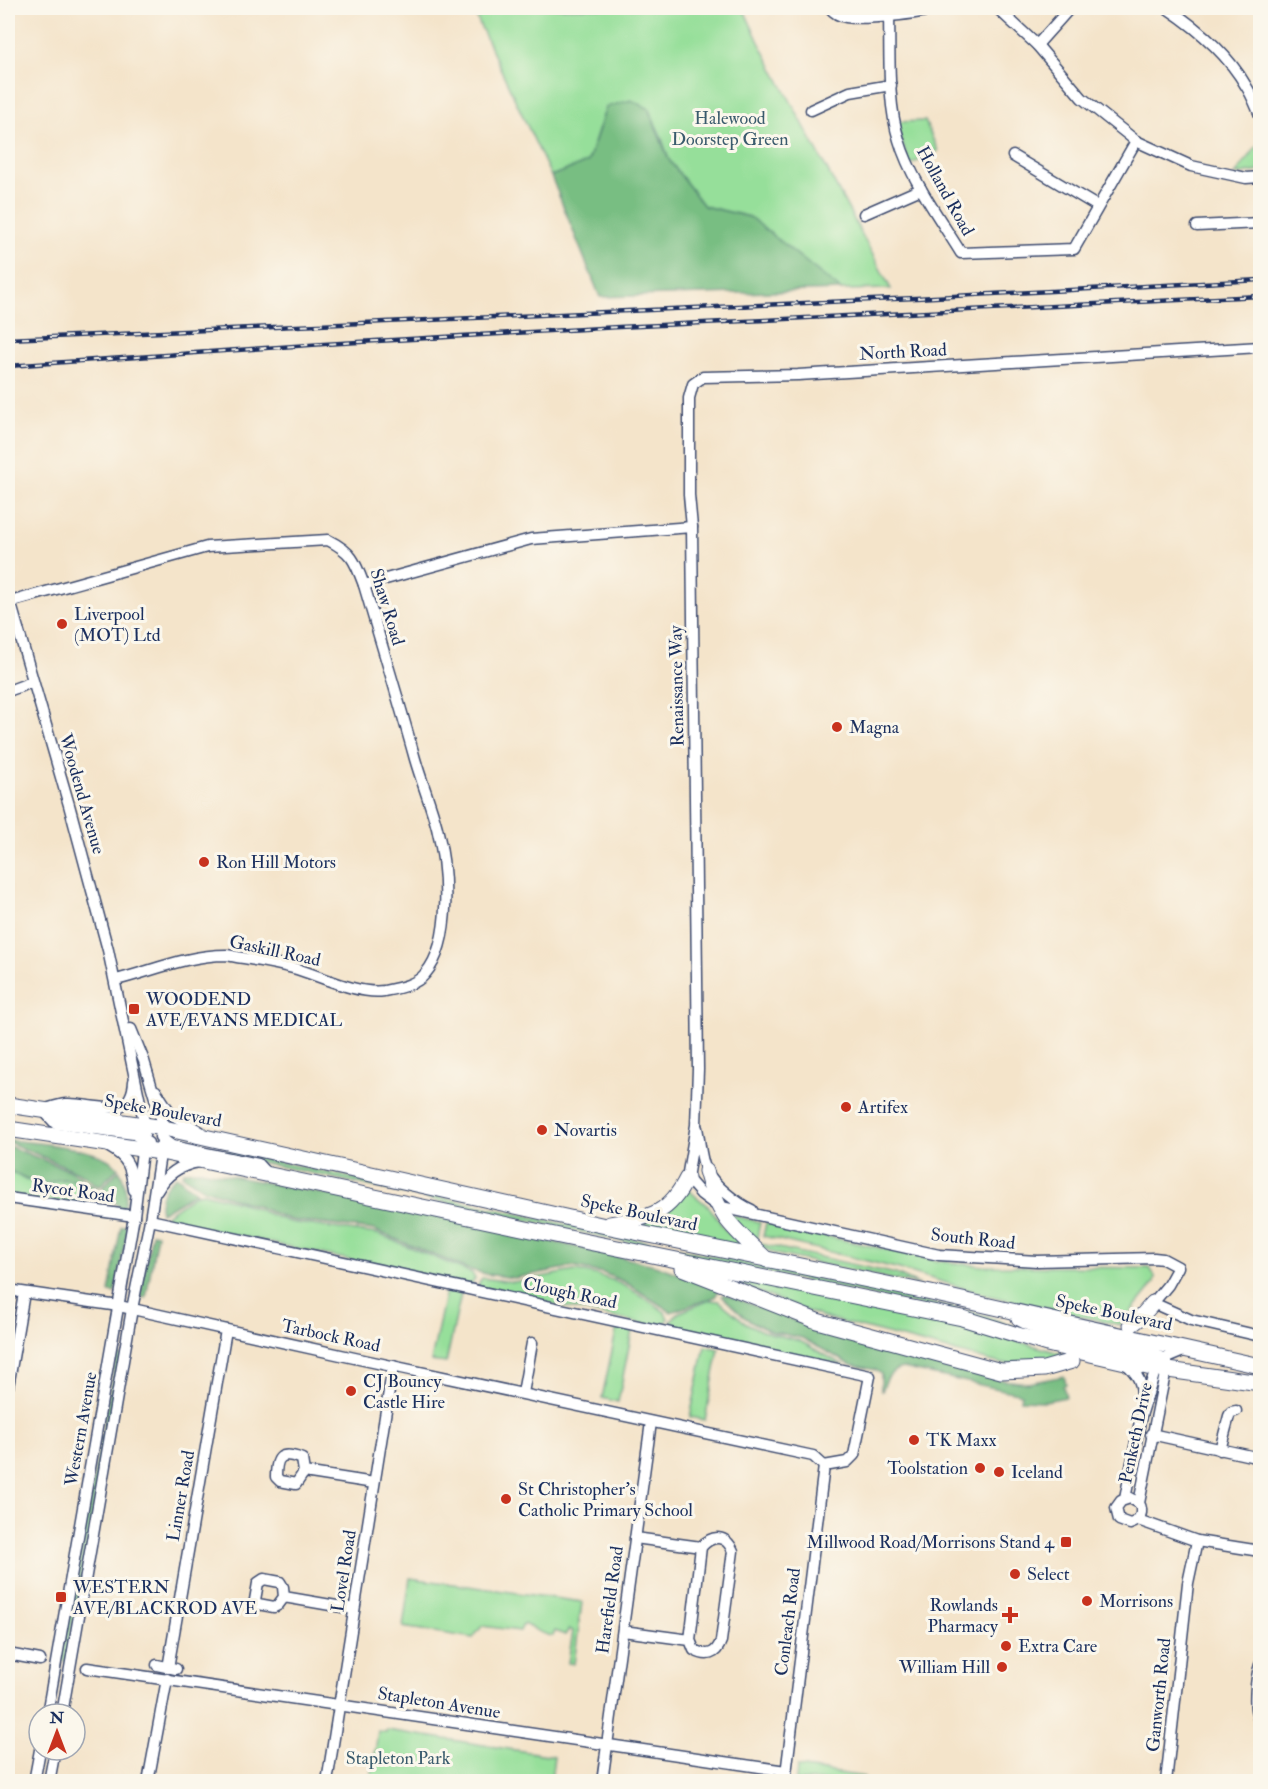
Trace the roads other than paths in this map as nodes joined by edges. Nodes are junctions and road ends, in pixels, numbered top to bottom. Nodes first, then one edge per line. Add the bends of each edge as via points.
1 (830, 8) edge
2 (937, 8) edge
3 (997, 8) edge
4 (1070, 8) edge
5 (1167, 8) edge
6 (889, 15) junction
7 (1037, 45) junction
8 (891, 85) junction
9 (811, 110) dead end
10 (1260, 115) edge
11 (1136, 141) junction
12 (1013, 156) dead end
13 (1260, 177) edge
14 (921, 189) junction
15 (1260, 189) edge
16 (1097, 206) junction
17 (864, 214) dead end
18 (1260, 223) edge
19 (1197, 226) dead end
20 (1260, 347) edge
21 (692, 527) junction
22 (364, 585) junction
23 (9, 598) edge
24 (32, 682) junction
25 (8, 691) edge
26 (425, 975) joint
27 (116, 980) junction
28 (121, 1004) junction
29 (144, 1061) junction
30 (134, 1070) junction
31 (8, 1105) edge
32 (43, 1110) junction
33 (696, 1125) junction
34 (8, 1129) edge
35 (144, 1138) junction
36 (163, 1140) junction
37 (218, 1140) junction
38 (100, 1143) junction
39 (205, 1161) junction
40 (706, 1171) junction
41 (267, 1174) junction
42 (687, 1178) junction
43 (154, 1196) junction
44 (8, 1198) edge
45 (717, 1206) junction
46 (135, 1211) junction
47 (766, 1215) junction
48 (150, 1220) junction
49 (601, 1225) junction
50 (649, 1254) junction
51 (767, 1260) junction
52 (8, 1290) edge
53 (24, 1293) junction
54 (1153, 1303) junction
55 (119, 1306) junction
56 (1000, 1308) junction
57 (132, 1309) junction
58 (1131, 1325) dead end
59 (226, 1330) junction
60 (1260, 1336) edge
61 (532, 1343) dead end
62 (1190, 1349) junction
63 (1122, 1361) junction
64 (1072, 1362) dead end
65 (393, 1366) junction
66 (1162, 1366) junction
67 (1260, 1366) edge
68 (1260, 1383) edge
69 (8, 1387) edge
70 (523, 1393) junction
71 (1236, 1411) dead end
72 (1140, 1416) junction
73 (651, 1422) junction
74 (1151, 1434) junction
75 (1220, 1450) junction
76 (1260, 1458) edge
77 (824, 1466) junction
78 (303, 1472) dead end
79 (374, 1483) junction
80 (1125, 1499) junction
81 (1139, 1503) junction
82 (1138, 1520) junction
83 (635, 1538) junction
84 (1197, 1541) junction
85 (701, 1547) junction
86 (1260, 1551) edge
87 (284, 1597) dead end
88 (354, 1609) junction
89 (623, 1631) junction
90 (690, 1640) junction
91 (8, 1654) edge
92 (40, 1660) dead end
93 (157, 1665) dead end
94 (1260, 1665) edge
95 (87, 1668) dead end
96 (166, 1679) junction
97 (49, 1702) edge
98 (64, 1702) edge
99 (340, 1705) junction
100 (1260, 1721) edge
101 (607, 1745) junction
102 (38, 1762) edge
103 (53, 1762) edge
104 (785, 1776) edge
105 (34, 1782) edge
106 (49, 1782) edge
107 (148, 1782) edge
108 (327, 1782) edge
109 (602, 1782) edge
110 (1166, 1782) edge

1 - 6 street via 847,17
2 - 6 street
3 - 7 street
4 - 7 street
5 - 10 street via 1191,24 1219,52 1246,85
6 - 8 street, Holland Road
7 - 11 street via 1082,98
8 - 9 street via 850,92
8 - 14 street, Holland Road via 899,142
11 - 13 street via 1191,166 1246,178
11 - 16 street, Holland Road
12 - 16 street
13 - 15 street
14 - 16 street, Holland Road via 961,253 1074,249
14 - 17 street
18 - 19 street
20 - 21 street, North Road via 798,375 703,377 693,384 689,398
21 - 22 street via 531,539
21 - 33 street, Renaissance Way
22 - 23 street, Shaw Road via 354,559 328,540 207,547
22 - 26 street, Shaw Road via 438,830 445,912 438,950
23 - 24 street, Woodend Avenue
24 - 25 street
24 - 27 street, Woodend Avenue
26 - 27 street, Gaskill Road via 410,985 382,991 291,968 215,955
27 - 28 street, Woodend Avenue
28 - 29 street, Woodend Avenue
28 - 30 street, Woodend Avenue
29 - 36 street, Woodend Avenue
29 - 37 street via 171,1114
30 - 32 street via 133,1090 123,1105 111,1108 66,1104
30 - 35 street, Woodend Avenue
31 - 32 highway, Speke Boulevard
32 - 35 highway, Speke Boulevard
33 - 40 street
33 - 42 street, Renaissance Way
34 - 38 highway, Speke Boulevard
35 - 36 highway, Speke Boulevard
35 - 36 highway, Speke Boulevard
35 - 38 highway, Speke Boulevard
35 - 46 street, Western Avenue
36 - 37 highway, Speke Boulevard
36 - 39 highway, Speke Boulevard
36 - 41 street via 172,1146 258,1164
36 - 43 street, Western Avenue
37 - 49 highway, Speke Boulevard
38 - 46 street via 122,1154 127,1162
39 - 41 highway, Speke Boulevard
39 - 43 street via 167,1175
40 - 45 highway
40 - 47 street, South Road via 740,1205
41 - 50 highway, Speke Boulevard
42 - 45 street, South Road
42 - 49 highway via 665,1209 639,1219
43 - 48 street, Western Avenue
44 - 46 street, Rycot Road
45 - 47 street, South Road
45 - 51 highway via 730,1225
46 - 55 street, Western Avenue
47 - 54 street, South Road via 939,1255 1037,1262 1163,1259 1178,1268
48 - 57 street, Western Avenue
48 - 77 street, Clough Road via 870,1376 854,1455 847,1462
49 - 51 highway, Speke Boulevard
50 - 63 highway, Speke Boulevard via 962,1318 1047,1344
50 - 64 highway via 817,1321 1001,1371 1044,1369
51 - 56 highway, Speke Boulevard
52 - 53 street, Tarbock Road
53 - 55 street, Tarbock Road
53 - 69 street
54 - 58 highway
54 - 60 street via 1191,1320
55 - 57 street, Tarbock Road
55 - 97 street, Western Avenue
56 - 62 highway, Speke Boulevard
56 - 66 highway via 1037,1327 1150,1355
57 - 59 street, Tarbock Road
57 - 98 street, Western Avenue
59 - 65 street, Tarbock Road
59 - 93 street, Linner Road via 172,1668
61 - 70 street
62 - 66 street, Penketh Drive via 1174,1354
62 - 67 highway, Speke Boulevard
63 - 66 highway, Speke Boulevard
63 - 72 street, Penketh Drive via 1143,1387
65 - 70 street, Tarbock Road
65 - 79 street, Lovel Road
66 - 68 highway, Speke Boulevard
66 - 72 street, Penketh Drive
66 - 74 street, Penketh Drive
70 - 73 street, Tarbock Road
71 - 75 street via 1229,1416
72 - 80 street, Penketh Drive
73 - 77 street, Tarbock Road via 813,1456
73 - 83 street, Harefield Road
74 - 75 street
74 - 81 street, Penketh Drive
75 - 76 street
77 - 104 street, Conleach Road
78 - 79 street
79 - 88 street, Lovel Road
80 - 81 street, Penketh Drive
80 - 82 street, Penketh Drive via 1118,1504 1119,1520 1127,1524
81 - 82 street, Penketh Drive via 1142,1511
82 - 84 street
83 - 85 street
83 - 89 street, Harefield Road
84 - 86 street
84 - 110 street, Ganworth Road via 1188,1583
85 - 90 street
85 - 90 street via 720,1538 730,1543 734,1551 718,1648 713,1653 700,1653
87 - 88 street
88 - 99 street, Lovel Road
89 - 90 street
89 - 101 street, Harefield Road
91 - 92 street
94 - 100 street via 1255,1709
95 - 96 street, Stapleton Avenue
96 - 99 street, Stapleton Avenue
96 - 107 street
99 - 101 street, Stapleton Avenue
99 - 108 street, Lovel Road
101 - 104 street, Stapleton Avenue
101 - 109 street, Harefield Road
102 - 105 street
103 - 106 street

